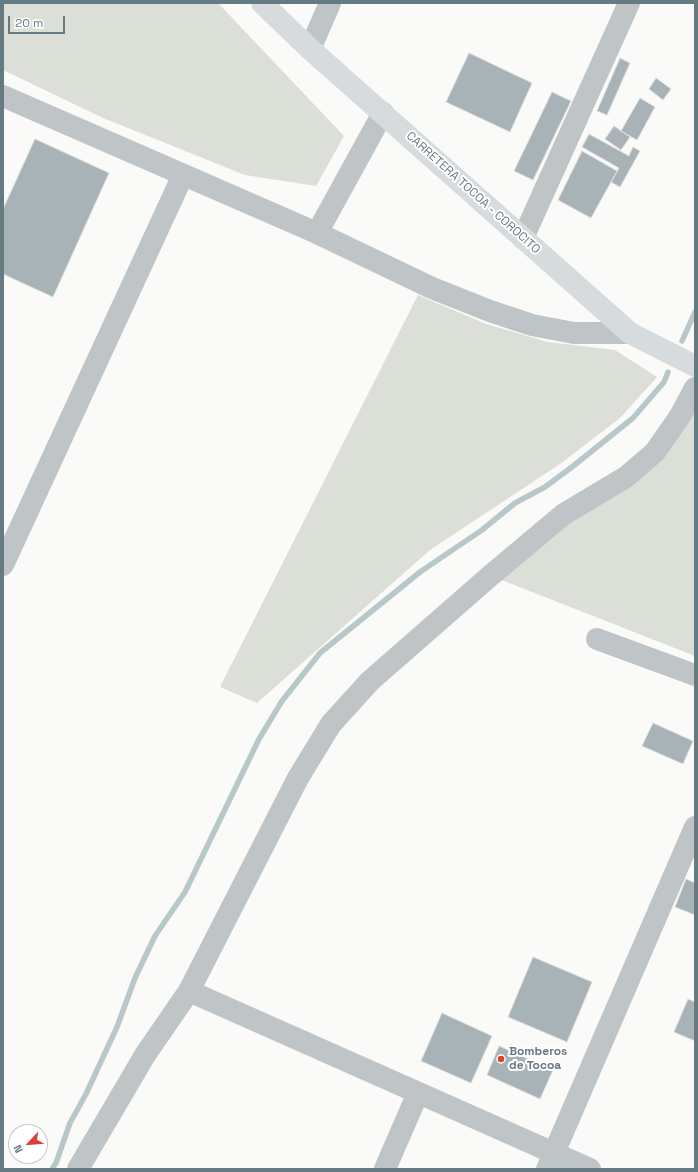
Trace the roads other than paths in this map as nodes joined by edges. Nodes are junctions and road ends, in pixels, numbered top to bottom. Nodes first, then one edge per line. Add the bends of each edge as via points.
1 (262, 3) edge
2 (330, 3) edge
3 (628, 3) edge
4 (310, 49) junction
5 (3, 96) edge
6 (383, 113) junction
7 (183, 175) junction
8 (317, 233) junction
9 (523, 238) junction
10 (630, 333) junction
11 (695, 366) edge
12 (695, 388) edge
13 (3, 565) edge
14 (597, 639) dead end
15 (695, 675) edge
16 (695, 827) edge
17 (189, 992) junction
18 (418, 1093) junction
19 (550, 1161) edge
20 (78, 1169) edge
21 (385, 1169) edge
22 (590, 1169) edge

1 - 4 main road, CARRETERA TOCOA - COROCITO
2 - 4 street
3 - 9 street
4 - 6 main road, CARRETERA TOCOA - COROCITO
5 - 7 street
6 - 8 street
6 - 9 main road, CARRETERA TOCOA - COROCITO
7 - 8 street
7 - 13 street
8 - 10 street via 432,288 532,325 574,333
9 - 10 main road, CARRETERA TOCOA - COROCITO
10 - 11 main road, CARRETERA TOCOA - COROCITO
12 - 17 street via 680,416 655,452 626,477 564,514 490,576 370,681 331,724 298,778
14 - 15 street
16 - 19 street
17 - 18 street
17 - 20 street via 145,1055
18 - 19 street
18 - 21 street
19 - 22 street

